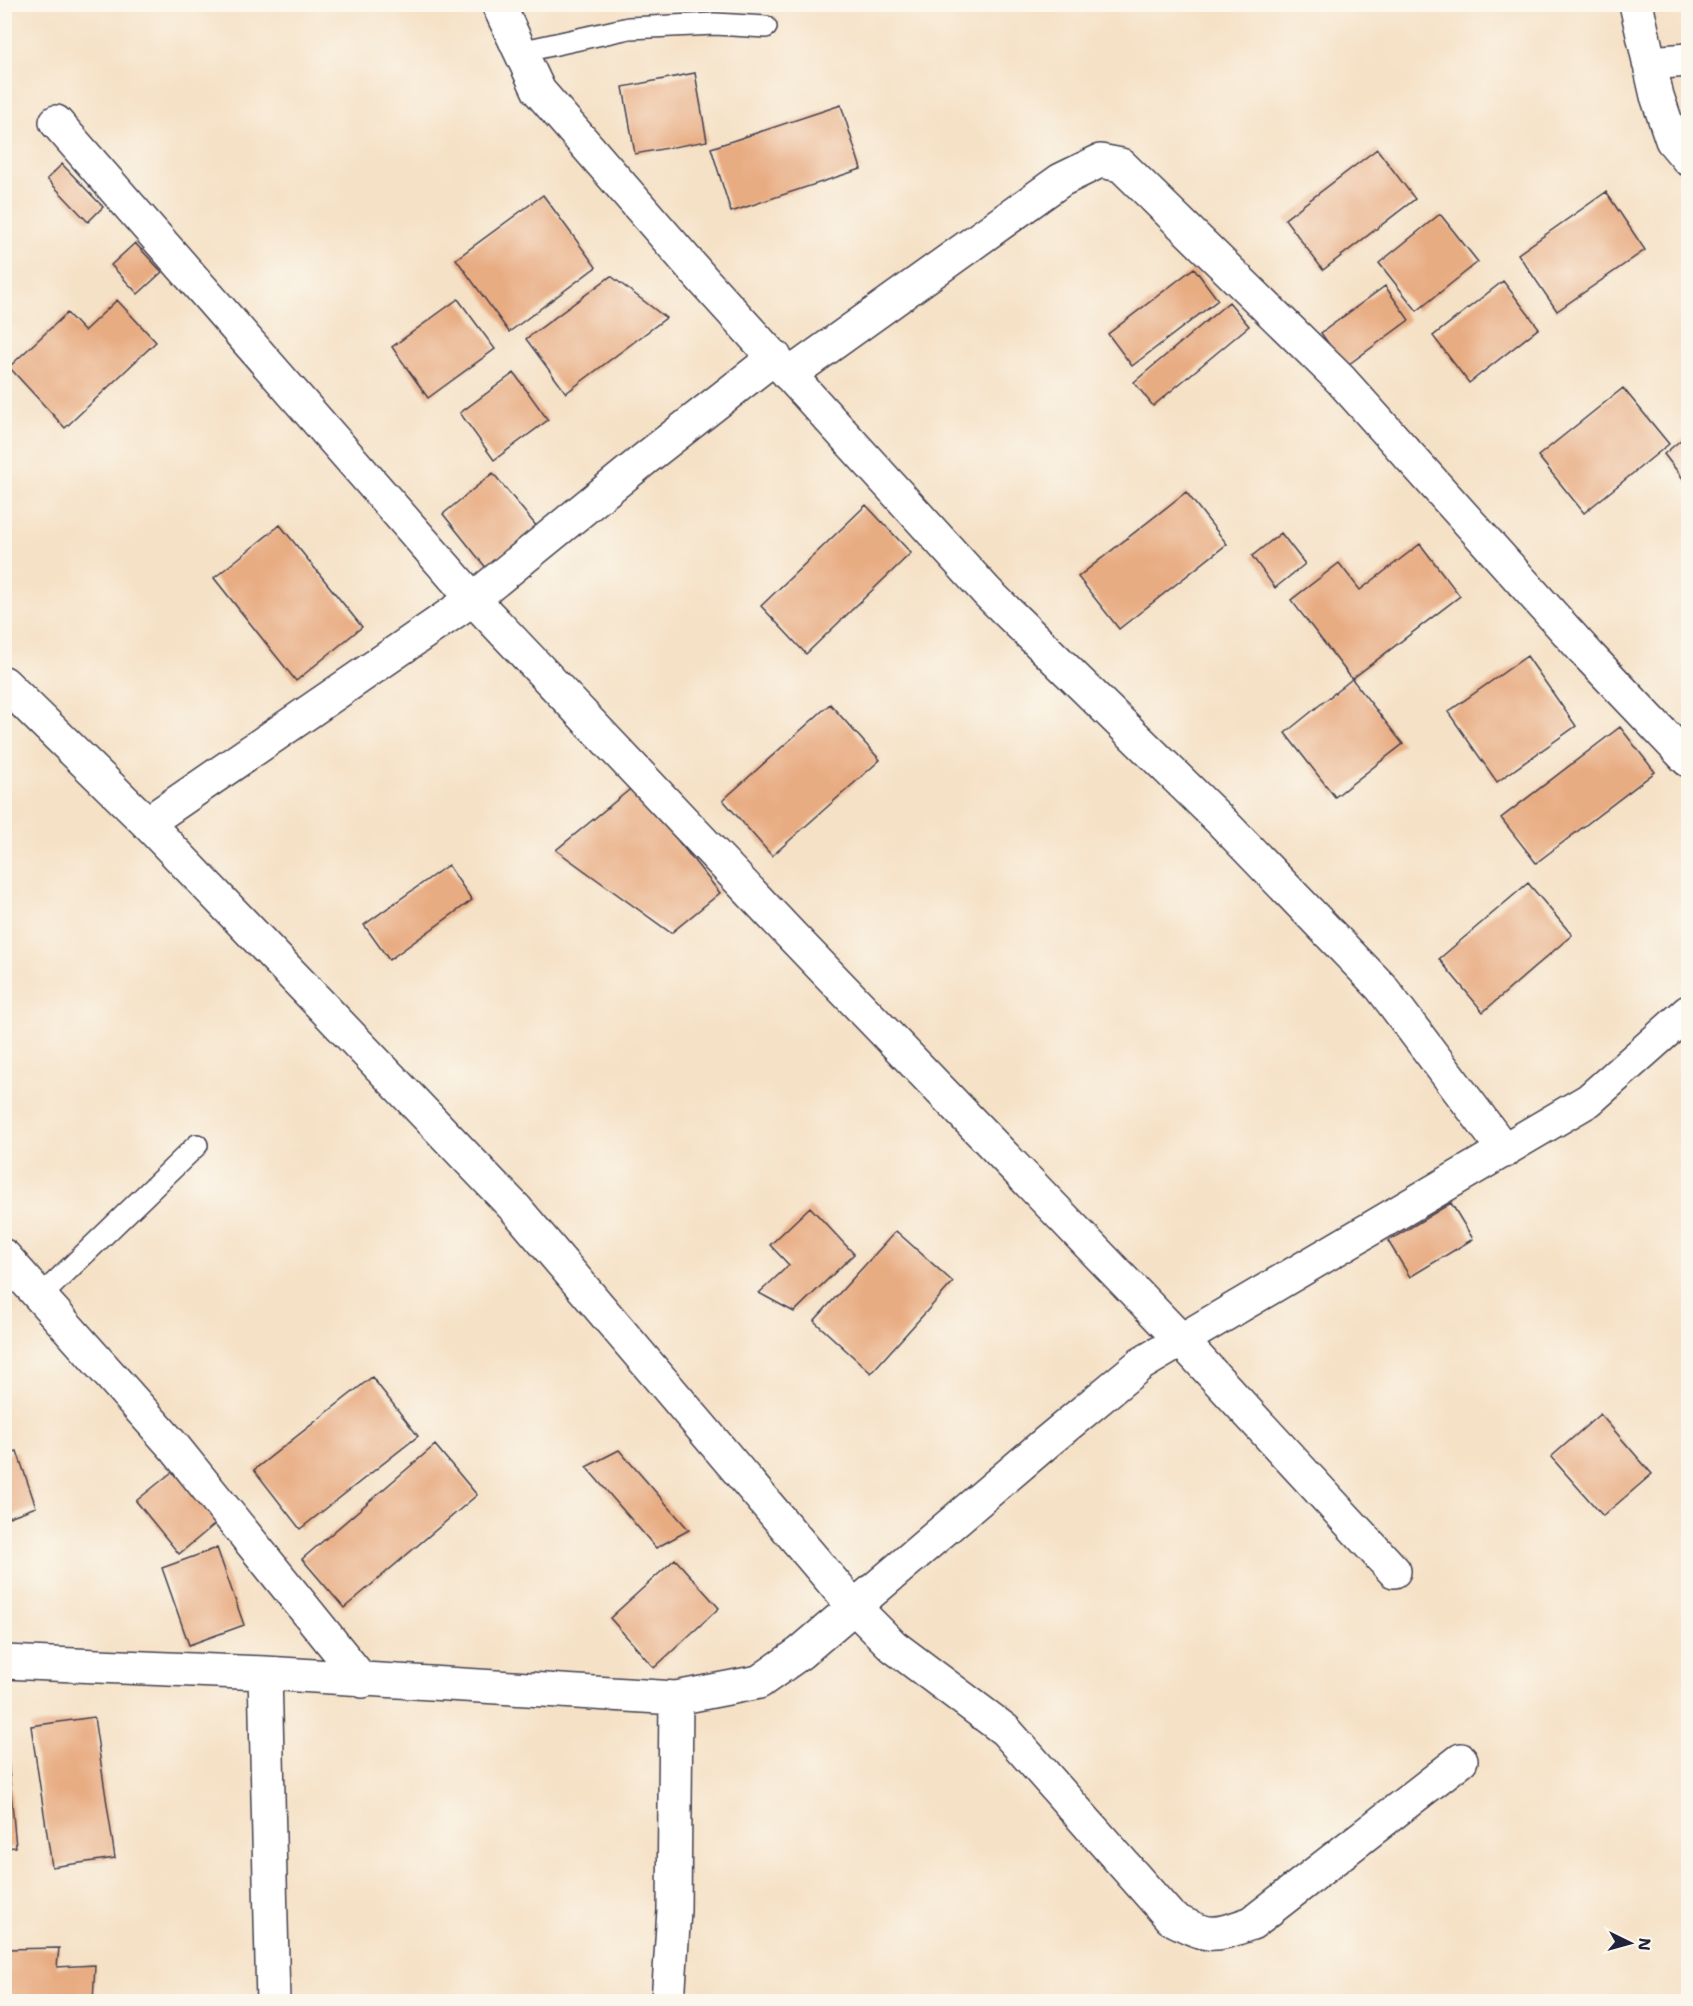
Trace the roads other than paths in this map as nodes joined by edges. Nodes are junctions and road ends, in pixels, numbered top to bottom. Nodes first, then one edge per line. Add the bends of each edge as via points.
1 (498, 4) edge
2 (1636, 4) edge
3 (766, 27) dead end
4 (520, 52) junction
5 (1689, 60) edge
6 (1650, 63) junction
7 (56, 122) dead end
8 (1689, 159) edge
9 (782, 366) junction
10 (473, 599) junction
11 (9, 696) edge
12 (1689, 760) edge
13 (147, 823) junction
14 (1689, 1012) edge
15 (196, 1145) dead end
16 (1505, 1151) junction
17 (4, 1257) edge
18 (40, 1297) junction
19 (1180, 1340) junction
20 (1394, 1571) dead end
21 (854, 1607) junction
22 (4, 1662) edge
23 (265, 1673) junction
24 (363, 1681) junction
25 (676, 1698) junction
26 (1461, 1760) dead end
27 (273, 2001) edge
28 (668, 2001) edge

1 - 4 street
2 - 6 street
3 - 4 lane via 715,24 629,28
4 - 9 street via 539,91
5 - 6 street
6 - 8 street via 1672,140
7 - 10 street
9 - 10 street via 646,458
9 - 12 street via 1061,180 1100,161 1122,165 1340,379 1590,657
9 - 16 street via 987,592 1223,824 1381,987
10 - 13 street
10 - 19 street
11 - 13 street
13 - 21 street via 516,1209
14 - 16 street via 1590,1100
15 - 18 lane
16 - 19 street
17 - 18 street
18 - 24 street via 175,1448
19 - 20 street
19 - 21 street via 1141,1364
21 - 25 street via 759,1682
21 - 26 street via 893,1646 1005,1730 1172,1918 1211,1935 1252,1923
22 - 23 street
23 - 24 street
23 - 27 street
24 - 25 street
25 - 28 street via 674,1911

